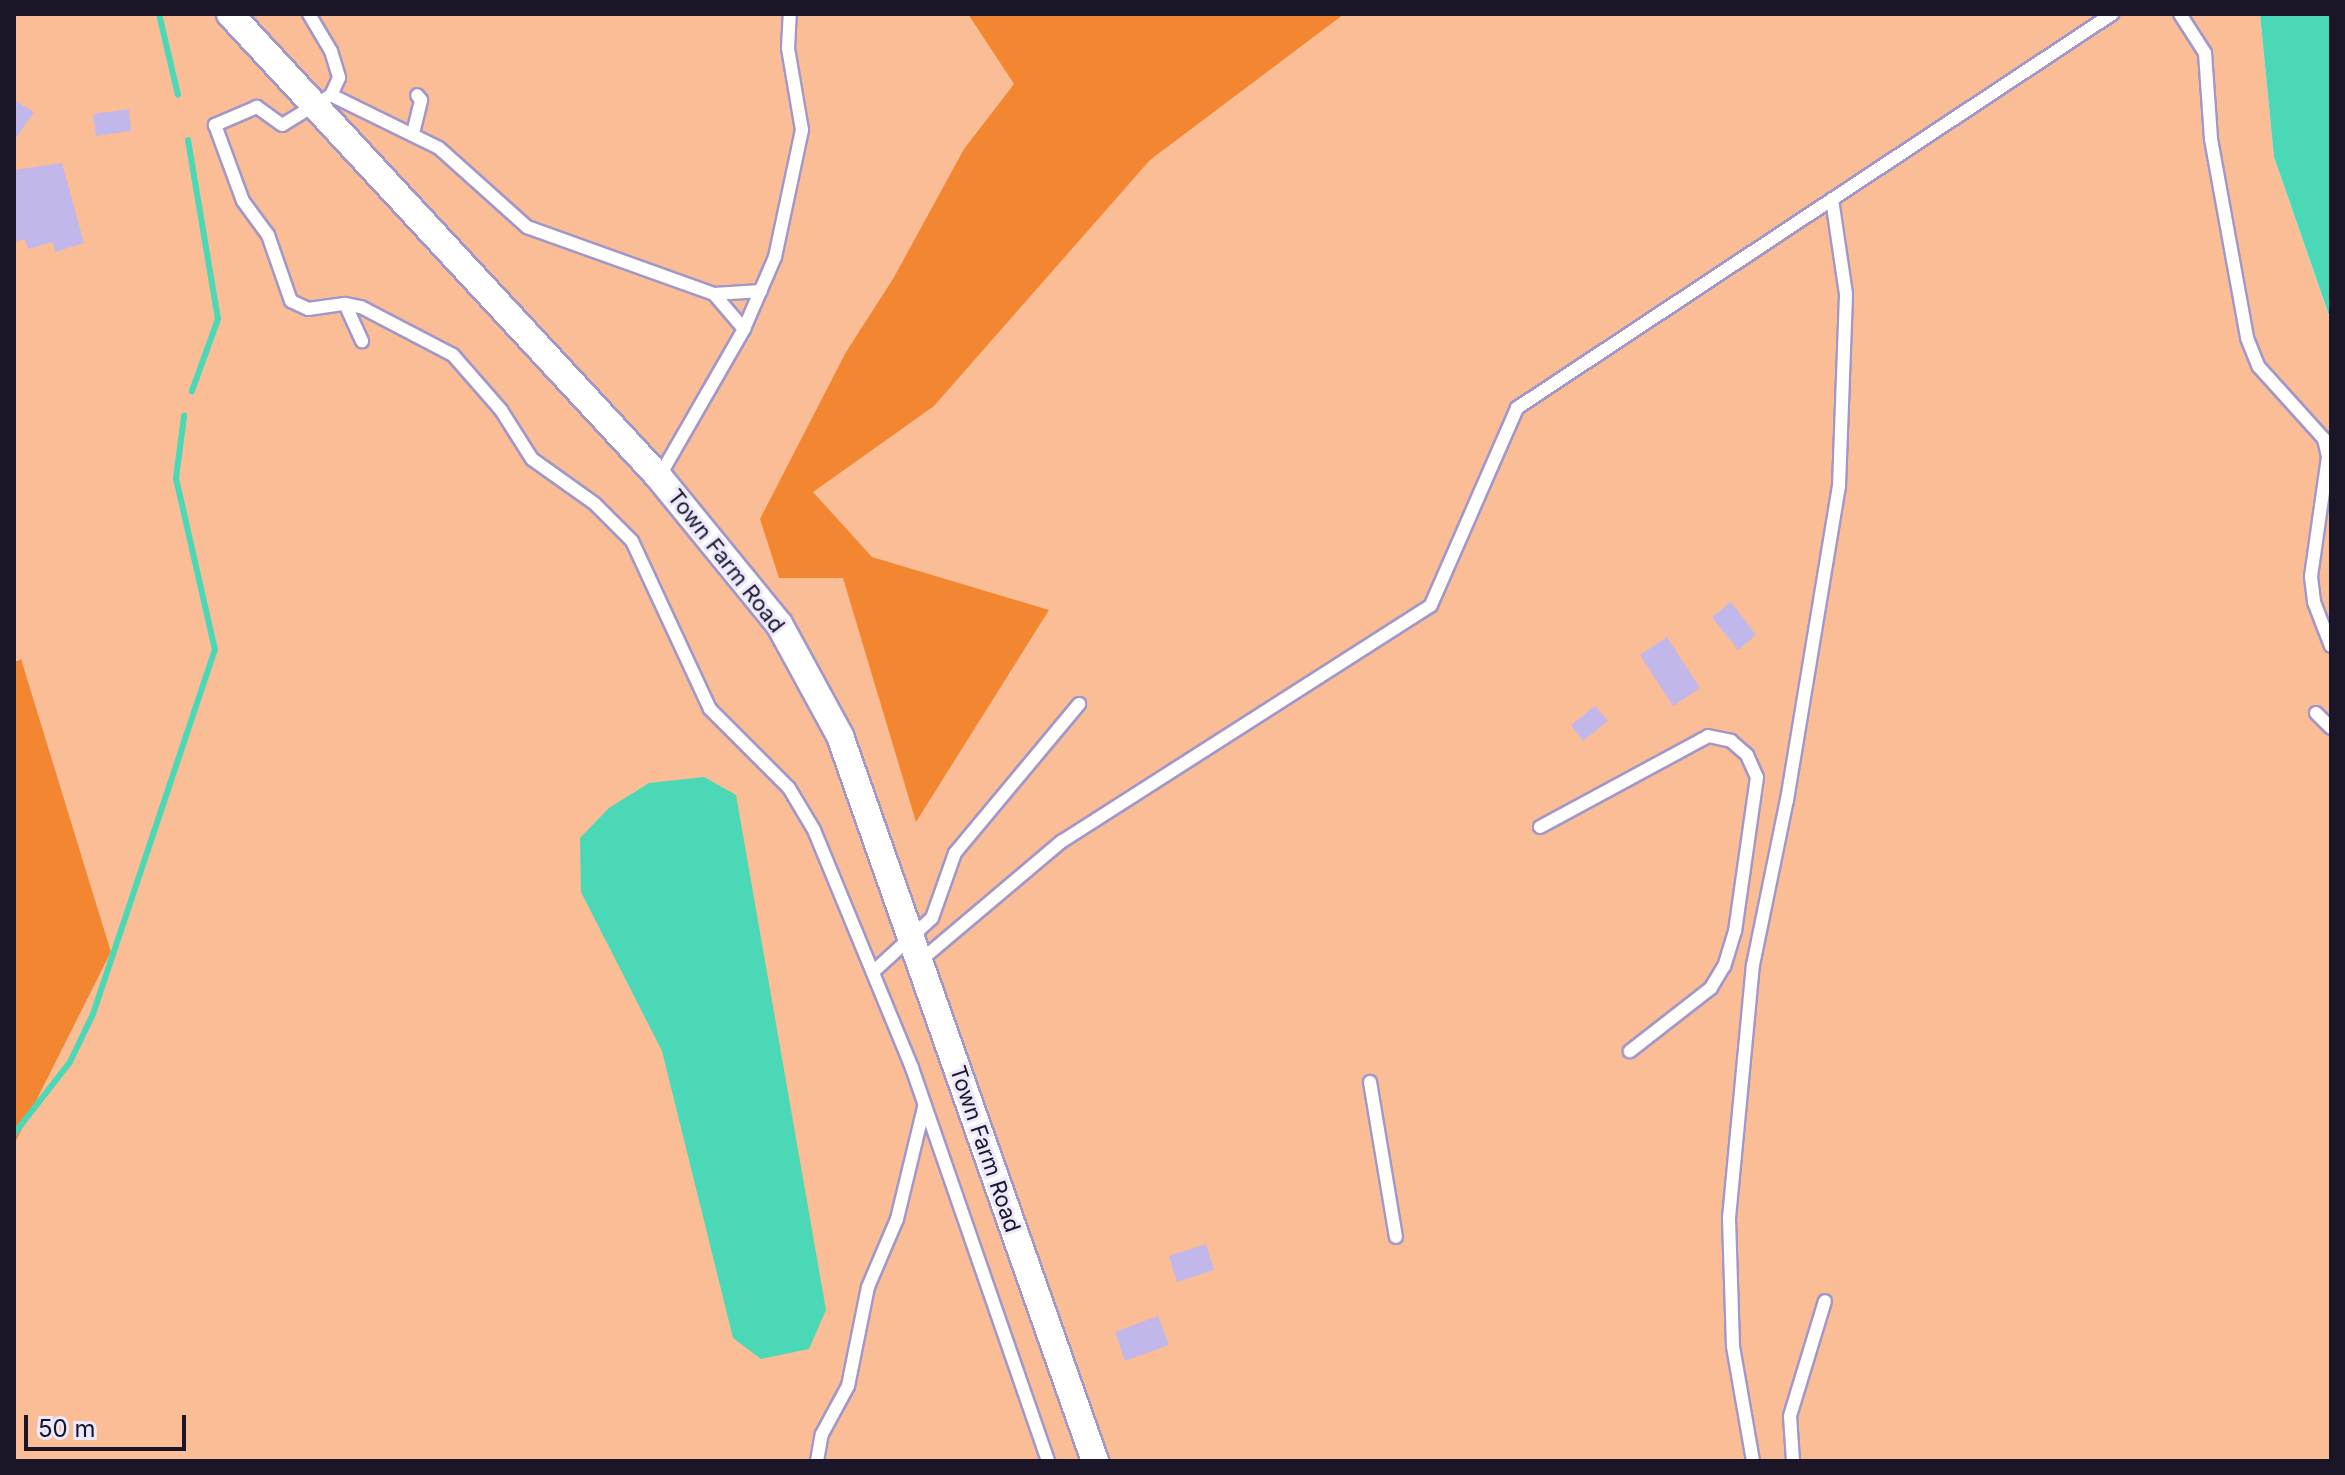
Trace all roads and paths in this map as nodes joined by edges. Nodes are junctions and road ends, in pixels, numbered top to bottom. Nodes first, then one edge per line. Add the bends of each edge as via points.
1 (230, 14) edge
2 (309, 14) edge
3 (2112, 14) edge
4 (2180, 14) edge
5 (787, 15) edge
6 (417, 95) dead end
7 (322, 100) junction
8 (413, 133) junction
9 (1832, 199) junction
10 (761, 291) junction
11 (714, 294) junction
12 (345, 304) junction
13 (744, 329) junction
14 (362, 341) dead end
15 (659, 477) junction
16 (2331, 646) edge
17 (1079, 704) dead end
18 (2316, 713) dead end
19 (2331, 728) edge
20 (1540, 827) dead end
21 (916, 950) junction
22 (873, 972) junction
23 (1630, 1051) dead end
24 (1370, 1082) dead end
25 (925, 1106) junction
26 (1396, 1237) dead end
27 (1825, 1301) dead end
28 (817, 1461) edge
29 (1048, 1461) edge
30 (1095, 1461) edge
31 (1753, 1461) edge
32 (1793, 1461) edge

1 - 7 street, Town Farm Road
2 - 7 lane via 339,78
3 - 9 lane
4 - 16 lane via 2205,53 2211,139 2247,338 2259,367 2324,439 2328,457 2311,577 2314,602
5 - 10 lane via 799,97 799,159
6 - 8 lane via 421,100
7 - 8 lane
7 - 12 lane via 282,125 257,107 215,125 243,201 268,235 291,301 308,309
7 - 15 street, Town Farm Road
8 - 11 lane via 439,148 527,227
9 - 21 lane via 1517,408 1431,605 1061,842
9 - 31 lane via 1846,294 1839,486 1787,800 1753,965 1729,1218 1733,1346
10 - 11 lane
10 - 13 lane
11 - 13 lane
12 - 14 lane
12 - 22 lane via 423,335 453,355 501,410 532,459 595,504 632,541 710,709 789,788 814,830
13 - 15 lane
15 - 21 street, Town Farm Road via 742,574 815,686 840,736
17 - 21 lane via 955,853
18 - 19 lane
20 - 23 lane via 1708,736 1731,741 1747,755 1757,777 1735,931 1724,966 1711,988
21 - 22 lane
21 - 30 street, Town Farm Road
22 - 25 lane
24 - 26 lane
25 - 28 lane via 897,1219 868,1287 848,1386 822,1434
25 - 29 lane
27 - 32 lane via 1790,1416

